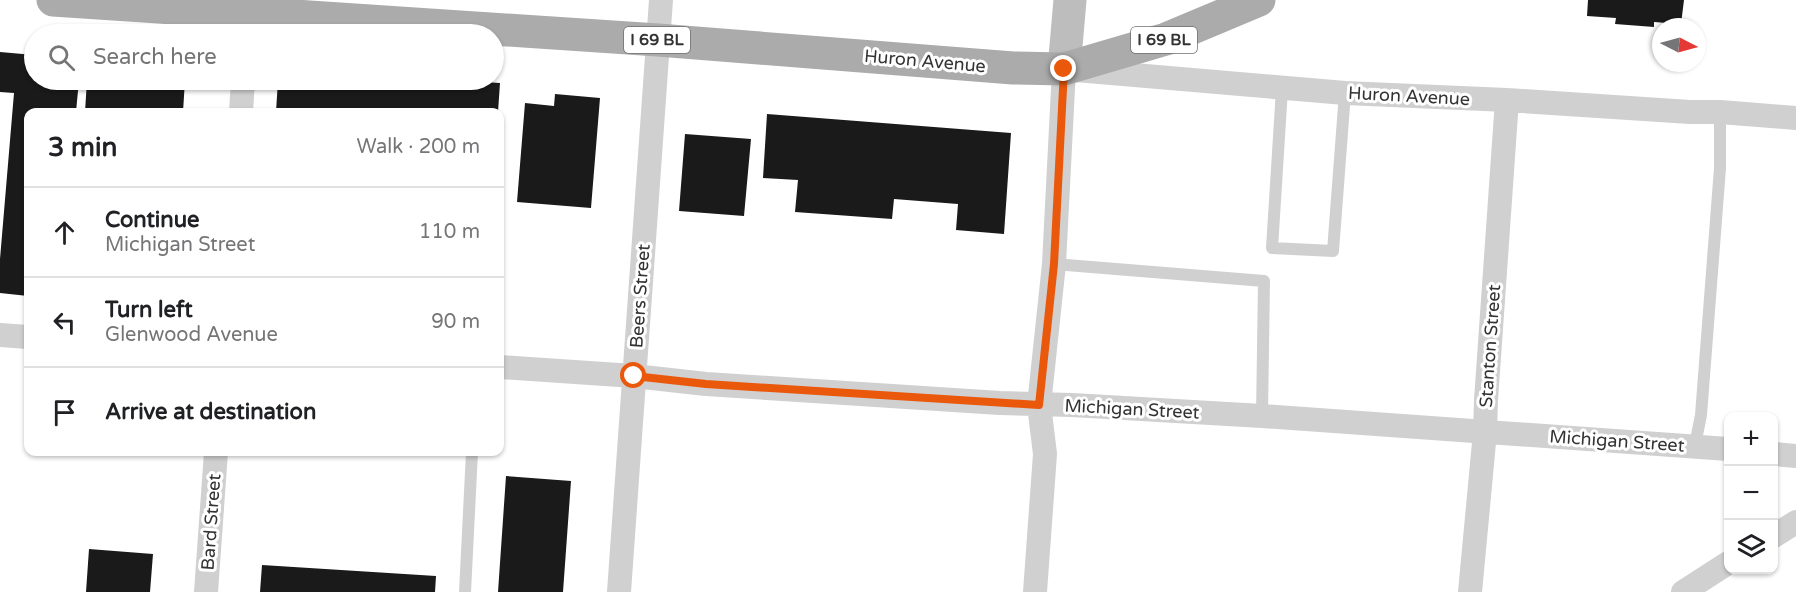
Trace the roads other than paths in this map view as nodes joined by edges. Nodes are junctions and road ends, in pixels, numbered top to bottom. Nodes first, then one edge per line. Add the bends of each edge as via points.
1 (54, 0) edge
2 (661, 0) edge
3 (1070, 0) edge
4 (1259, 0) edge
5 (248, 16) edge
6 (385, 24) edge
7 (504, 31) edge
8 (658, 40) junction
9 (1064, 69) junction
10 (1282, 89) junction
11 (242, 90) edge
12 (1345, 93) junction
13 (1507, 99) junction
14 (241, 108) edge
15 (1720, 112) junction
16 (1796, 118) edge
17 (1054, 264) junction
18 (0, 335) edge
19 (24, 337) edge
20 (504, 367) edge
21 (634, 376) junction
22 (1039, 405) junction
23 (1262, 416) junction
24 (1485, 432) junction
25 (1695, 446) junction
26 (1724, 449) edge
27 (1778, 454) edge
28 (216, 456) edge
29 (472, 456) edge
30 (1796, 456) edge
31 (1796, 522) edge
32 (1778, 533) edge
33 (1724, 566) edge
34 (206, 592) edge
35 (465, 592) edge
36 (619, 592) edge
37 (1035, 592) edge
38 (1470, 592) edge
39 (1683, 592) edge

1 - 5 main road, Huron Avenue / I 69 BL
2 - 8 street, Beers Street
3 - 9 street
4 - 9 main road, I 69 BL via 1166,39
5 - 6 main road, Huron Avenue / I 69 BL
7 - 8 main road, Huron Avenue / I 69 BL
8 - 9 main road, Huron Avenue / I 69 BL
8 - 21 street, Beers Street
9 - 10 street, Huron Avenue
9 - 17 street
10 - 12 street, Huron Avenue
10 - 12 lane via 1272,248 1333,251
11 - 14 street
12 - 13 street, Huron Avenue
13 - 15 street, Huron Avenue
13 - 24 street, Stanton Street
15 - 16 street, Huron Avenue
15 - 25 lane via 1720,168 1701,415
17 - 22 street
17 - 23 lane via 1264,281
18 - 19 street
20 - 21 street, Michigan Street
21 - 22 street, Michigan Street
21 - 36 street, Beers Street
22 - 23 street, Michigan Street
22 - 37 street via 1045,453
23 - 24 street, Michigan Street
24 - 25 street, Michigan Street
24 - 38 street, Stanton Street
25 - 26 street, Michigan Street
27 - 30 street
28 - 34 street, Bard Street
29 - 35 lane
31 - 32 street
33 - 39 street

